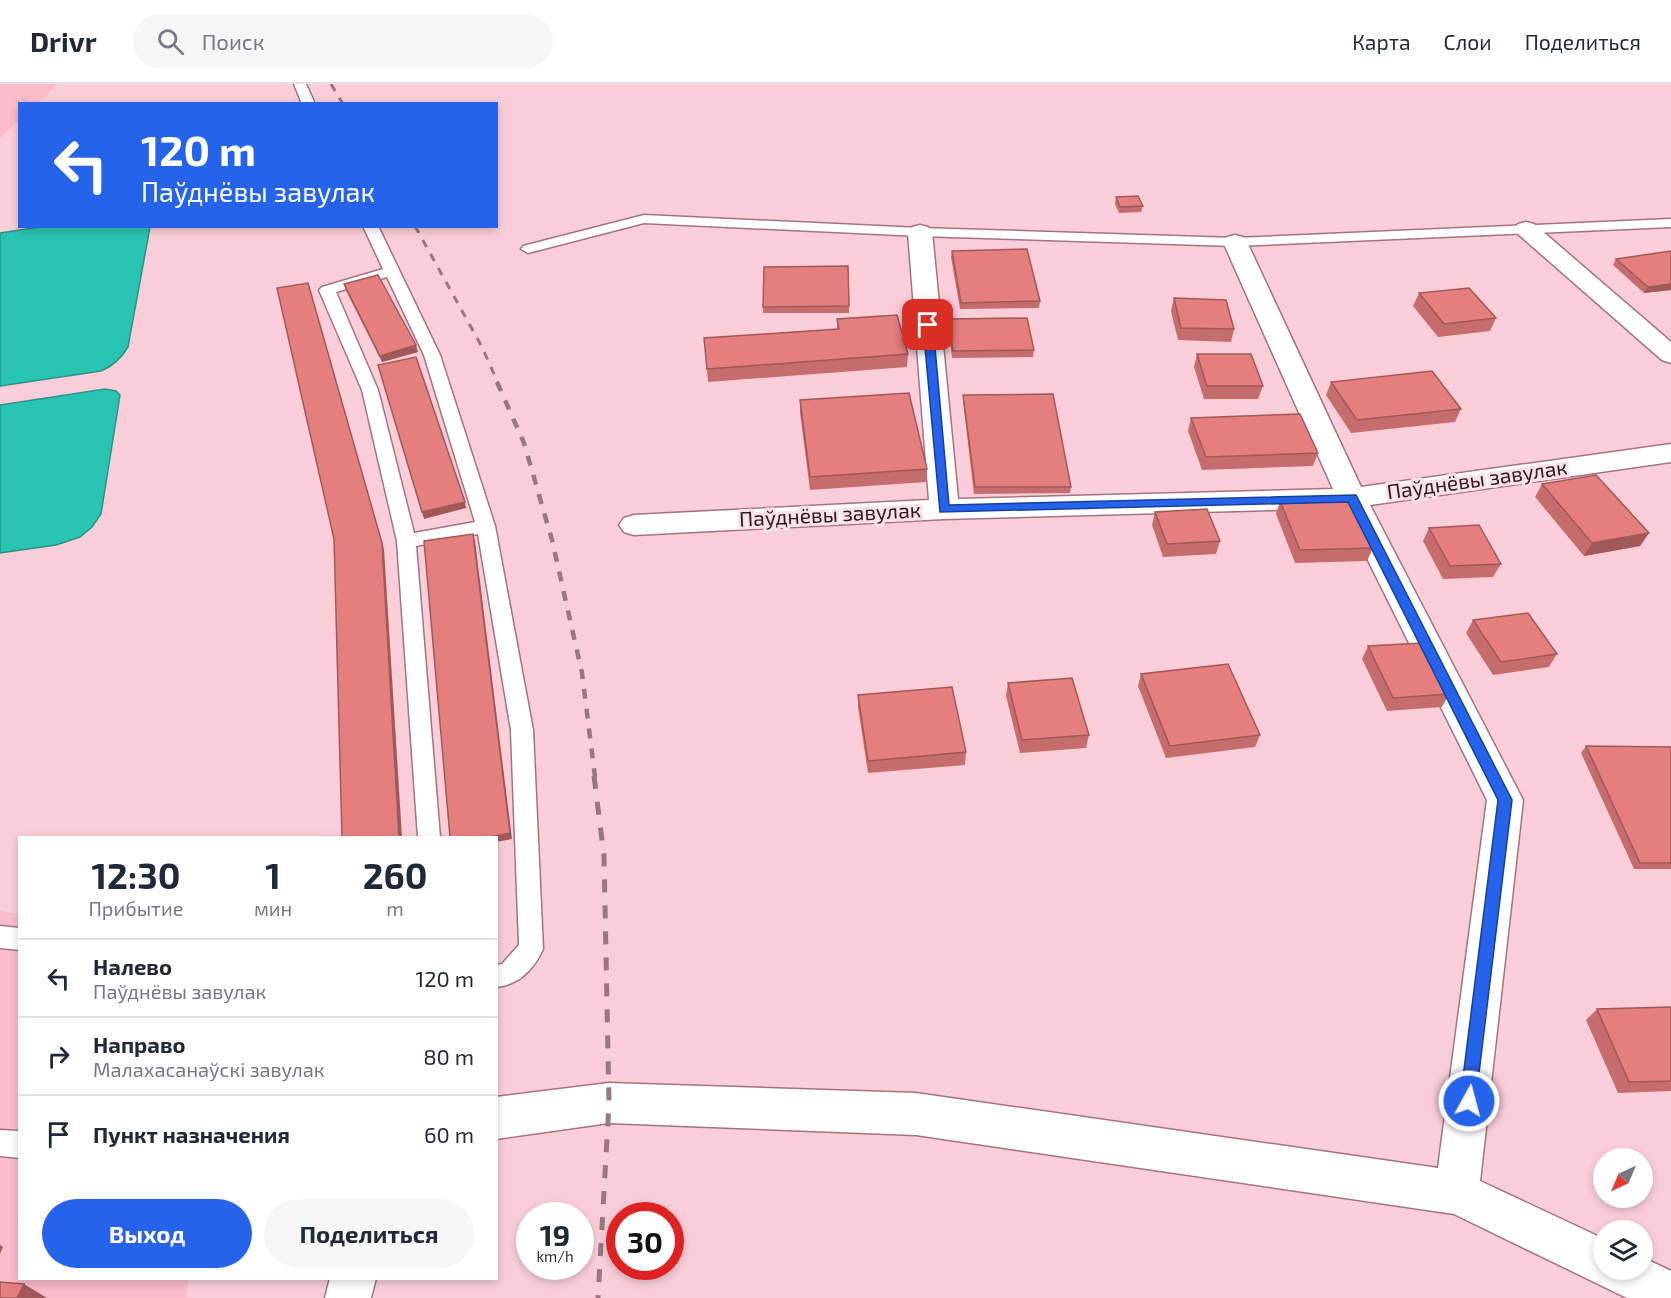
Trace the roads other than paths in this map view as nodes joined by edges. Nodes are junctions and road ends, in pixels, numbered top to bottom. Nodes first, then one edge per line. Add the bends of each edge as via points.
1 (300, 84) edge
2 (308, 102) edge
3 (1671, 223) edge
4 (371, 228) edge
5 (1526, 229) junction
6 (920, 232) junction
7 (1235, 242) junction
8 (528, 249) dead end
9 (391, 271) junction
10 (1671, 354) edge
11 (1671, 453) edge
12 (1352, 498) junction
13 (944, 509) junction
14 (634, 525) dead end
15 (486, 526) junction
16 (406, 541) junction
17 (429, 836) edge
18 (0, 937) edge
19 (18, 939) edge
20 (498, 976) edge
21 (498, 1118) edge
22 (0, 1143) edge
23 (18, 1144) edge
24 (1458, 1193) junction
25 (1593, 1258) edge
26 (352, 1280) edge
27 (1640, 1280) edge
28 (1671, 1295) edge
29 (348, 1298) edge

1 - 2 lane
3 - 5 lane
4 - 9 lane
5 - 7 lane
5 - 10 street
6 - 7 lane
6 - 8 lane via 644,219
6 - 13 street
7 - 12 street
9 - 15 lane via 426,356
9 - 16 lane via 327,290 368,372
11 - 12 street, Паўднёвы завулак
12 - 13 street, Паўднёвы завулак
12 - 24 street via 1505,800
13 - 14 street, Паўднёвы завулак
15 - 16 lane
15 - 20 lane via 522,730 531,949 508,975
16 - 17 lane
18 - 19 lane
21 - 24 street via 609,1103 916,1114
22 - 23 lane
24 - 25 street
26 - 29 street
27 - 28 street

